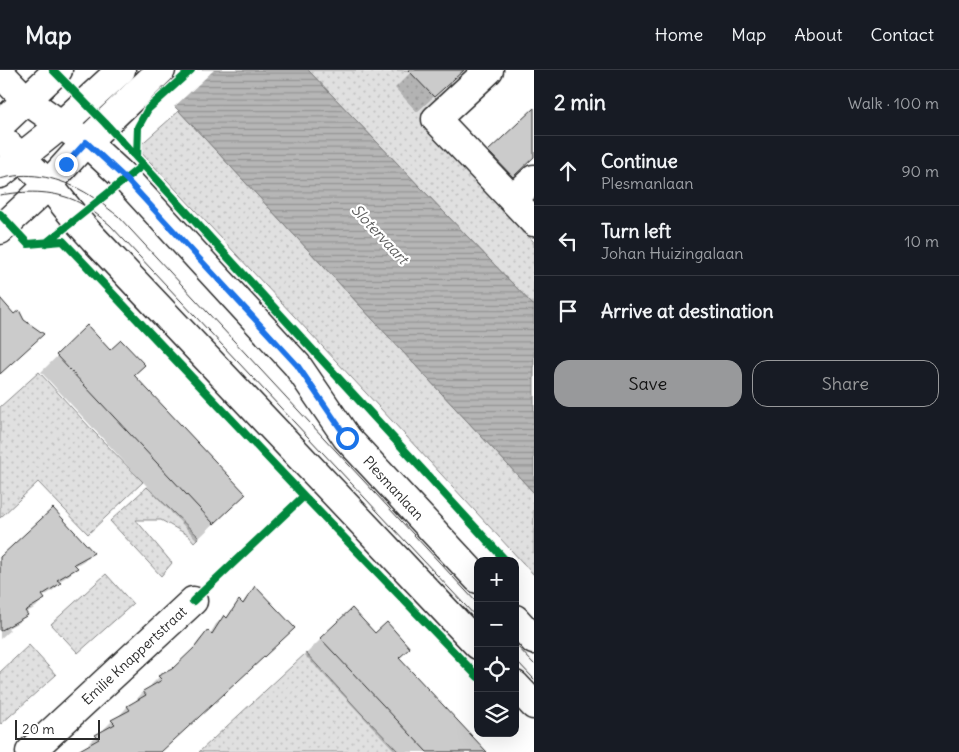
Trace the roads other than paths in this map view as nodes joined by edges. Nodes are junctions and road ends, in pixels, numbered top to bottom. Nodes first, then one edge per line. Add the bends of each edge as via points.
1 (58, 70) edge
2 (161, 70) edge
3 (489, 70) edge
4 (119, 72) edge
5 (0, 73) edge
6 (26, 100) junction
7 (0, 125) edge
8 (61, 125) junction
9 (0, 137) edge
10 (86, 142) junction
11 (21, 157) junction
12 (0, 174) edge
13 (534, 179) edge
14 (47, 184) junction
15 (512, 199) junction
16 (534, 222) edge
17 (0, 230) edge
18 (474, 575) edge
19 (193, 601) dead end
20 (519, 624) edge
21 (534, 640) edge
22 (474, 641) edge
23 (519, 689) edge
24 (534, 705) edge
25 (30, 752) edge

1 - 6 street
2 - 10 street
3 - 15 street via 436,119
4 - 8 street
5 - 6 street, Plesmanlaan
6 - 7 street
6 - 8 street, Plesmanlaan
8 - 10 street, Plesmanlaan
8 - 11 street
9 - 11 street
10 - 14 street
10 - 18 street, Plesmanlaan via 126,179 297,365 347,438
11 - 12 street
11 - 14 street
13 - 15 street
14 - 17 street
14 - 22 street
15 - 16 street
19 - 25 street, Emilie Knappertstraat
20 - 21 street
23 - 24 street

